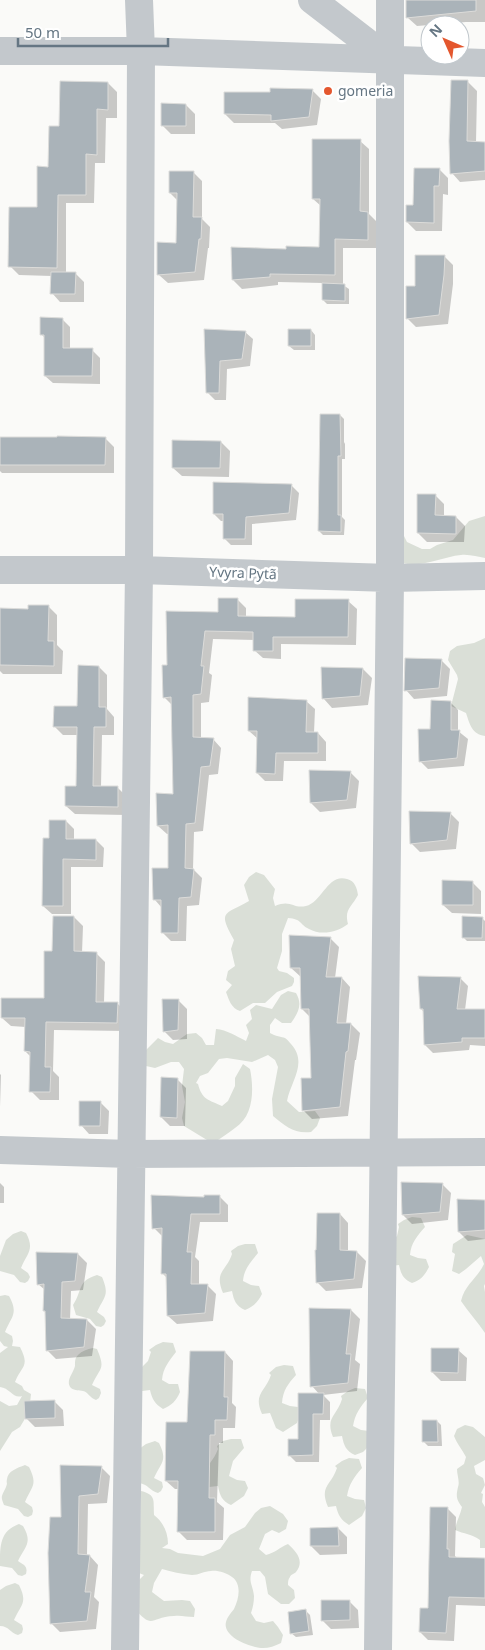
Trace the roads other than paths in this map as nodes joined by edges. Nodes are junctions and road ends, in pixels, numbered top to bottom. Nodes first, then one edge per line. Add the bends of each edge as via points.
1 (139, 0) edge
2 (312, 0) edge
3 (390, 0) edge
4 (0, 51) edge
5 (141, 51) junction
6 (390, 60) junction
7 (485, 63) edge
8 (0, 570) edge
9 (138, 570) junction
10 (485, 576) edge
11 (390, 578) junction
12 (0, 1150) edge
13 (384, 1152) junction
14 (485, 1152) edge
15 (130, 1154) junction
16 (125, 1650) edge
17 (378, 1650) edge

1 - 5 street
2 - 6 street
3 - 6 street
4 - 5 street
5 - 6 street
5 - 9 street
6 - 7 street
6 - 11 street
8 - 9 street, Yvyra Pytã
9 - 11 street, Yvyra Pytã
9 - 15 street
10 - 11 street, Yvyra Pytã
11 - 13 street
12 - 15 street
13 - 14 street
13 - 15 street
13 - 17 street
15 - 16 street

